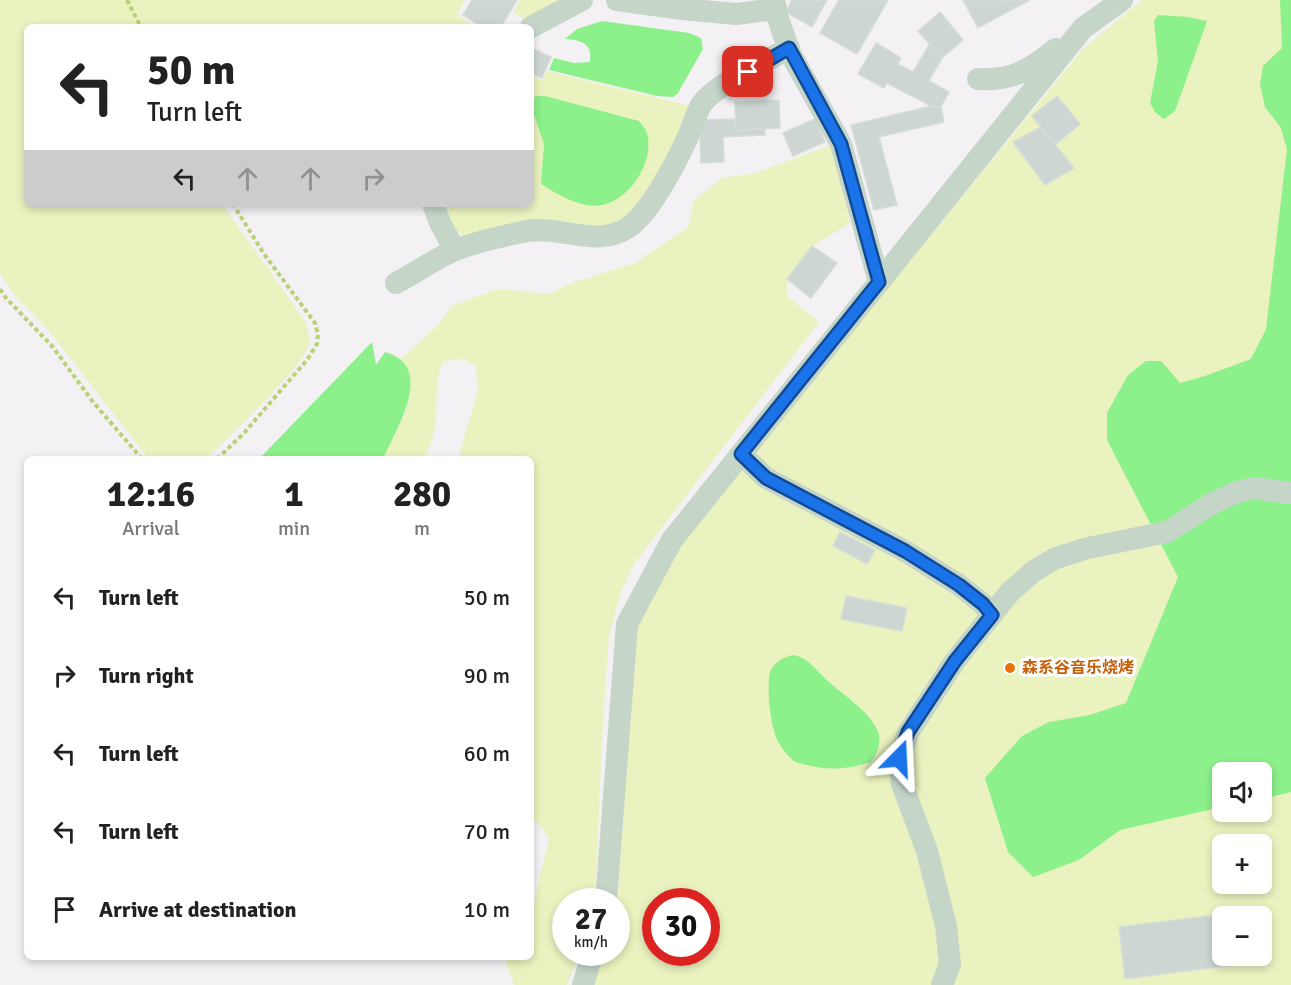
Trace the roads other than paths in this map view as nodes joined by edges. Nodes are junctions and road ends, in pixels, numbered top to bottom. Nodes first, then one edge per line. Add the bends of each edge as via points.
1 (582, 0) edge
2 (617, 0) edge
3 (1122, 0) edge
4 (775, 4) edge
5 (534, 25) edge
6 (1083, 28) junction
7 (789, 48) junction
8 (978, 79) dead end
9 (434, 207) edge
10 (455, 250) junction
11 (879, 282) junction
12 (396, 284) dead end
13 (741, 454) junction
14 (1291, 493) edge
15 (992, 615) junction
16 (607, 888) edge
17 (589, 966) edge
18 (584, 985) edge
19 (942, 985) edge

1 - 5 street
2 - 4 street via 736,14
3 - 6 street
4 - 7 street
6 - 8 street via 1016,76
6 - 11 street
7 - 10 street via 702,104 656,195 629,227 602,237 530,231
7 - 11 street via 841,144
9 - 10 street
10 - 12 street
11 - 13 street
13 - 15 street via 766,478 905,551 959,585
13 - 16 street via 672,540 627,624
14 - 15 street via 1254,488 1237,492 1167,532 1056,558 1018,585
15 - 19 street via 955,661 908,732 899,758 902,784 927,851 946,926 950,964
17 - 18 street

